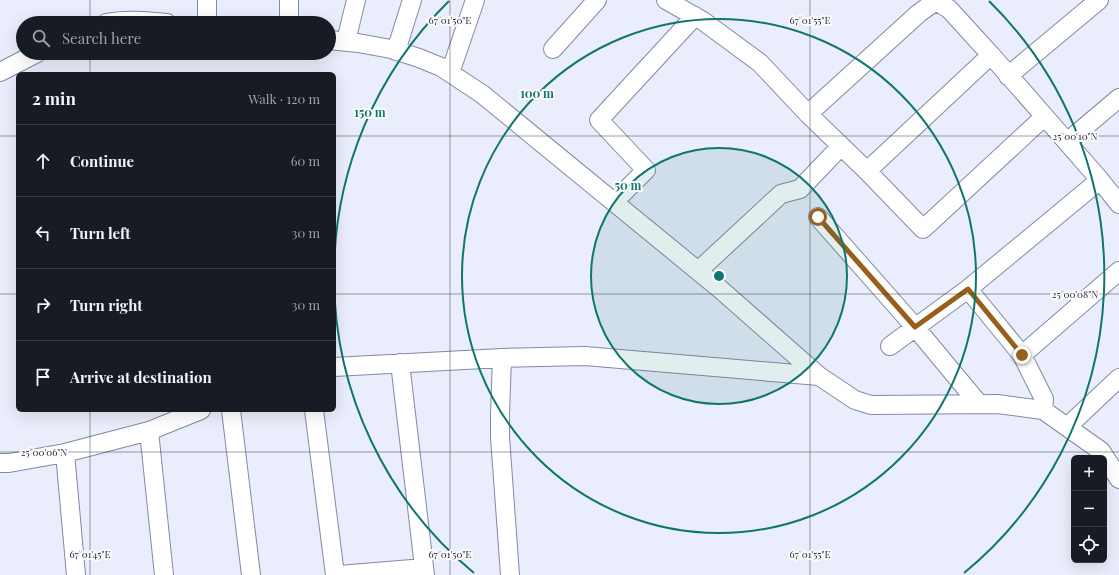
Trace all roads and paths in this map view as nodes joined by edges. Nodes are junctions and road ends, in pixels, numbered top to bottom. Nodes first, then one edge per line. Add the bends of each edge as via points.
1 (207, 0) edge
2 (290, 0) edge
3 (356, 0) edge
4 (412, 0) edge
5 (475, 0) edge
6 (597, 0) edge
7 (666, 0) edge
8 (1099, 0) edge
9 (954, 4) edge
10 (207, 16) edge
11 (289, 16) edge
12 (695, 16) junction
13 (338, 41) edge
14 (553, 48) dead end
15 (396, 50) junction
16 (991, 55) junction
17 (23, 60) edge
18 (0, 72) edge
19 (450, 73) junction
20 (1008, 76) junction
21 (1119, 98) edge
22 (808, 114) junction
23 (1044, 116) junction
24 (1067, 142) junction
25 (841, 146) junction
26 (867, 171) junction
27 (1100, 180) junction
28 (614, 202) junction
29 (1119, 204) edge
30 (818, 217) dead end
31 (698, 271) junction
32 (1119, 271) edge
33 (968, 289) junction
34 (915, 327) junction
35 (890, 346) dead end
36 (1022, 355) junction
37 (502, 358) junction
38 (400, 363) junction
39 (336, 367) edge
40 (819, 376) junction
41 (1119, 378) edge
42 (979, 404) junction
43 (1042, 410) junction
44 (196, 412) edge
45 (231, 412) edge
46 (314, 412) edge
47 (1067, 427) junction
48 (149, 431) junction
49 (65, 453) junction
50 (0, 463) edge
51 (1119, 479) edge
52 (424, 571) edge
53 (76, 575) edge
54 (164, 575) edge
55 (251, 575) edge
56 (335, 575) edge
57 (339, 575) edge
58 (510, 575) edge

1 - 10 street
2 - 11 street
3 - 13 street
4 - 15 street
5 - 19 street
6 - 14 street
7 - 12 street
8 - 20 street
9 - 16 street
9 - 22 street via 936,1 919,13
12 - 22 street via 760,63
12 - 28 street via 599,120 646,170
13 - 15 street
15 - 19 street
16 - 20 street
16 - 26 street
17 - 18 street
19 - 28 street via 482,94
20 - 23 street
21 - 24 street
22 - 25 street
23 - 24 street
23 - 26 street via 923,229
24 - 27 street
25 - 26 street
25 - 31 street via 800,189 781,194
27 - 29 street
27 - 33 street
28 - 31 street
30 - 34 street
31 - 40 street
32 - 36 street
33 - 34 street
33 - 36 street
34 - 35 street
34 - 42 street
36 - 43 street via 1044,400
37 - 38 street
37 - 40 street via 585,356
37 - 58 street via 500,437
38 - 39 street
38 - 52 street
40 - 42 street via 855,400 871,405
41 - 47 street
42 - 43 street
43 - 47 street
44 - 48 street
45 - 55 street
46 - 56 street
47 - 51 street via 1101,451
48 - 49 street
48 - 54 street
49 - 50 street
49 - 53 street
52 - 57 street

